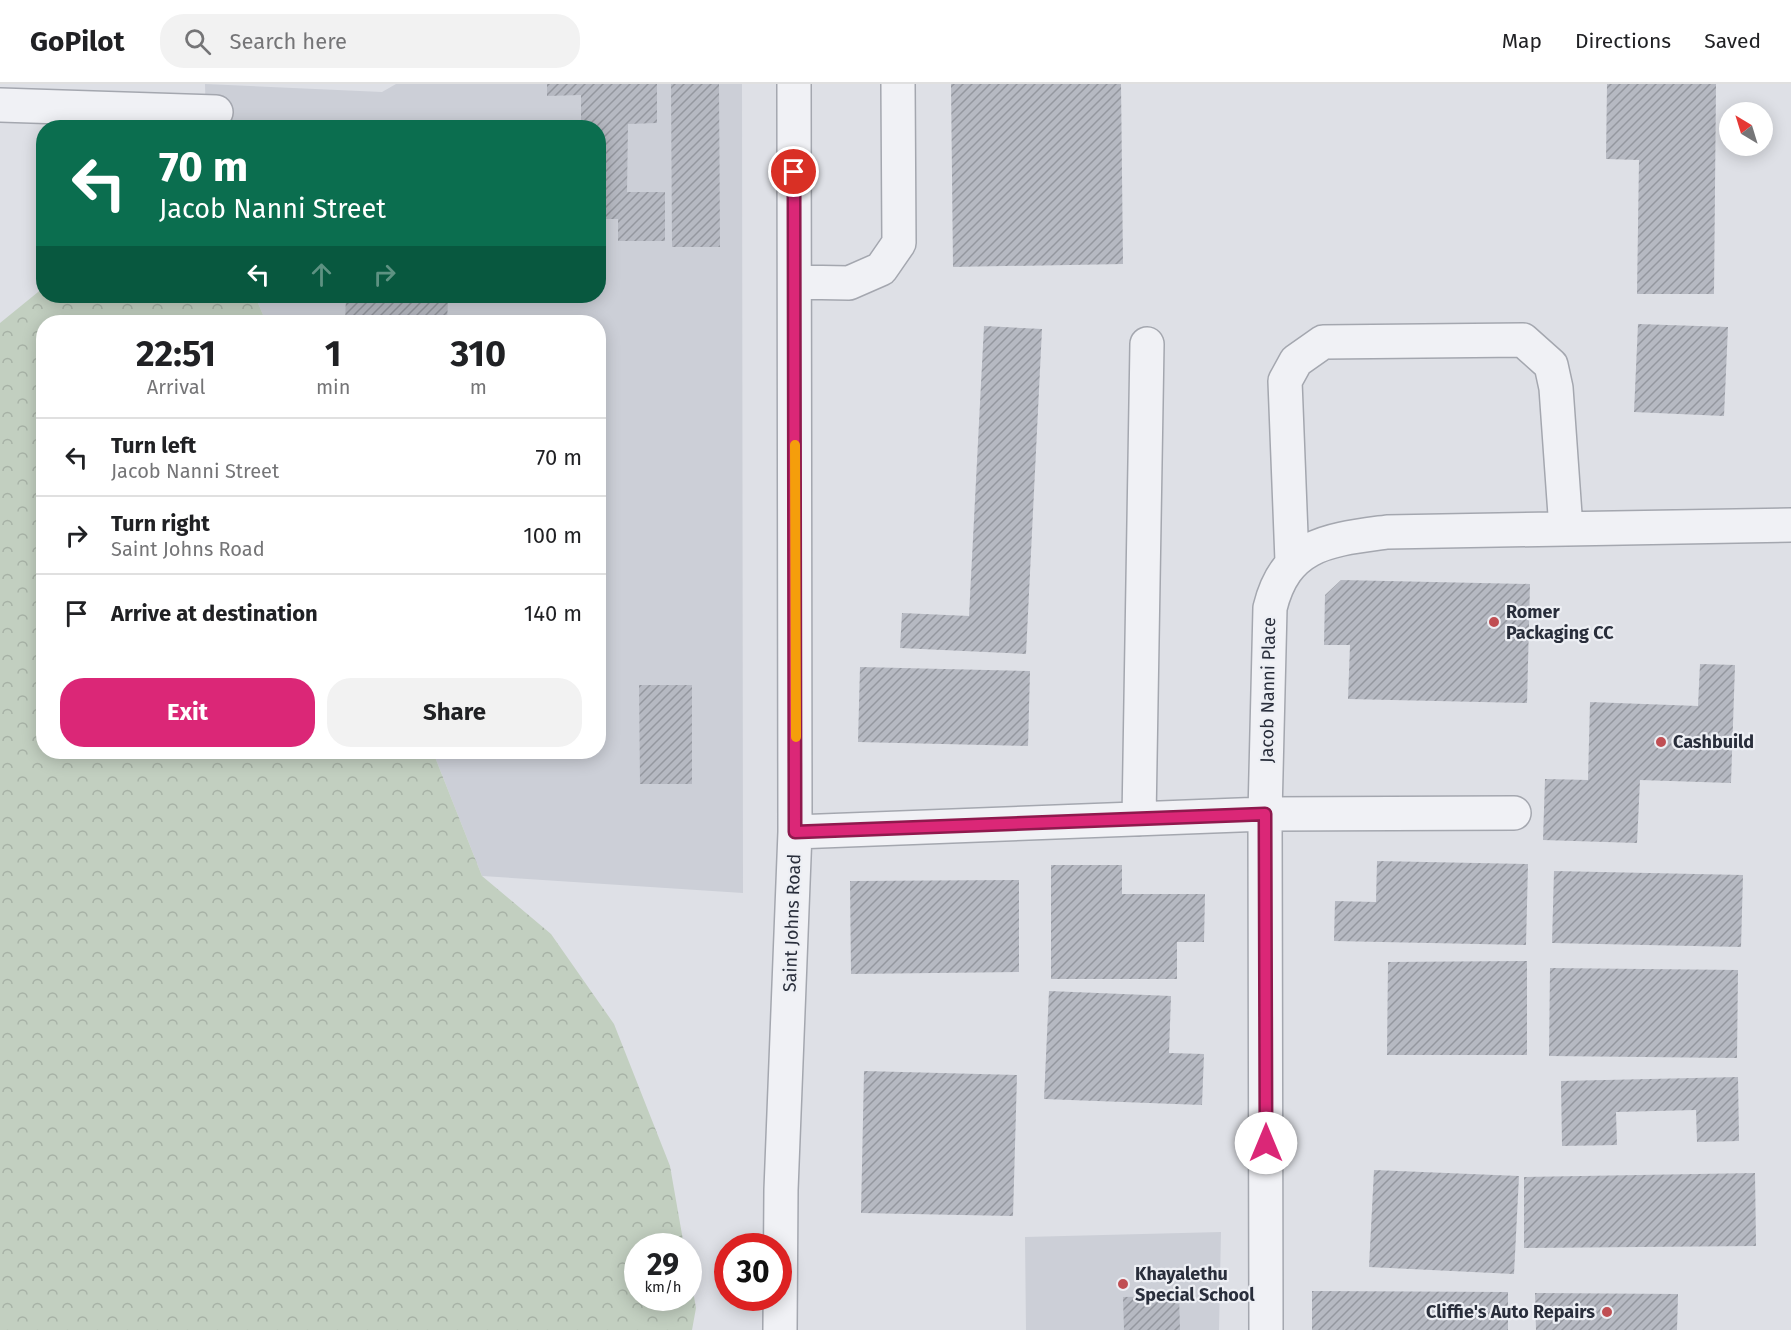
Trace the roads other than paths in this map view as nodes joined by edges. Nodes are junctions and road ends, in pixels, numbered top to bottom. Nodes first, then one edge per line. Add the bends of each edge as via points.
1 (794, 84) edge
2 (898, 84) edge
3 (0, 105) edge
4 (216, 112) dead end
5 (795, 282) junction
6 (1147, 344) dead end
7 (1791, 525) edge
8 (1566, 529) junction
9 (1292, 561) junction
10 (1514, 813) dead end
11 (1265, 814) junction
12 (1139, 819) junction
13 (795, 832) junction
14 (780, 1330) edge
15 (1266, 1330) edge

1 - 5 street, Saint Johns Road
2 - 5 street via 899,243 881,269 849,283
3 - 4 street
5 - 13 street, Saint Johns Road
6 - 12 street
7 - 8 street, Jacob Nanni Place
8 - 9 street, Jacob Nanni Place via 1387,532 1346,537 1316,547
8 - 9 street via 1551,365 1523,340 1323,342 1296,362 1285,381
9 - 11 street, Jacob Nanni Place via 1276,583 1270,608
10 - 11 street
11 - 12 street
11 - 15 street, Jacob Nanni Place
12 - 13 street
13 - 14 street, Saint Johns Road via 781,1190

